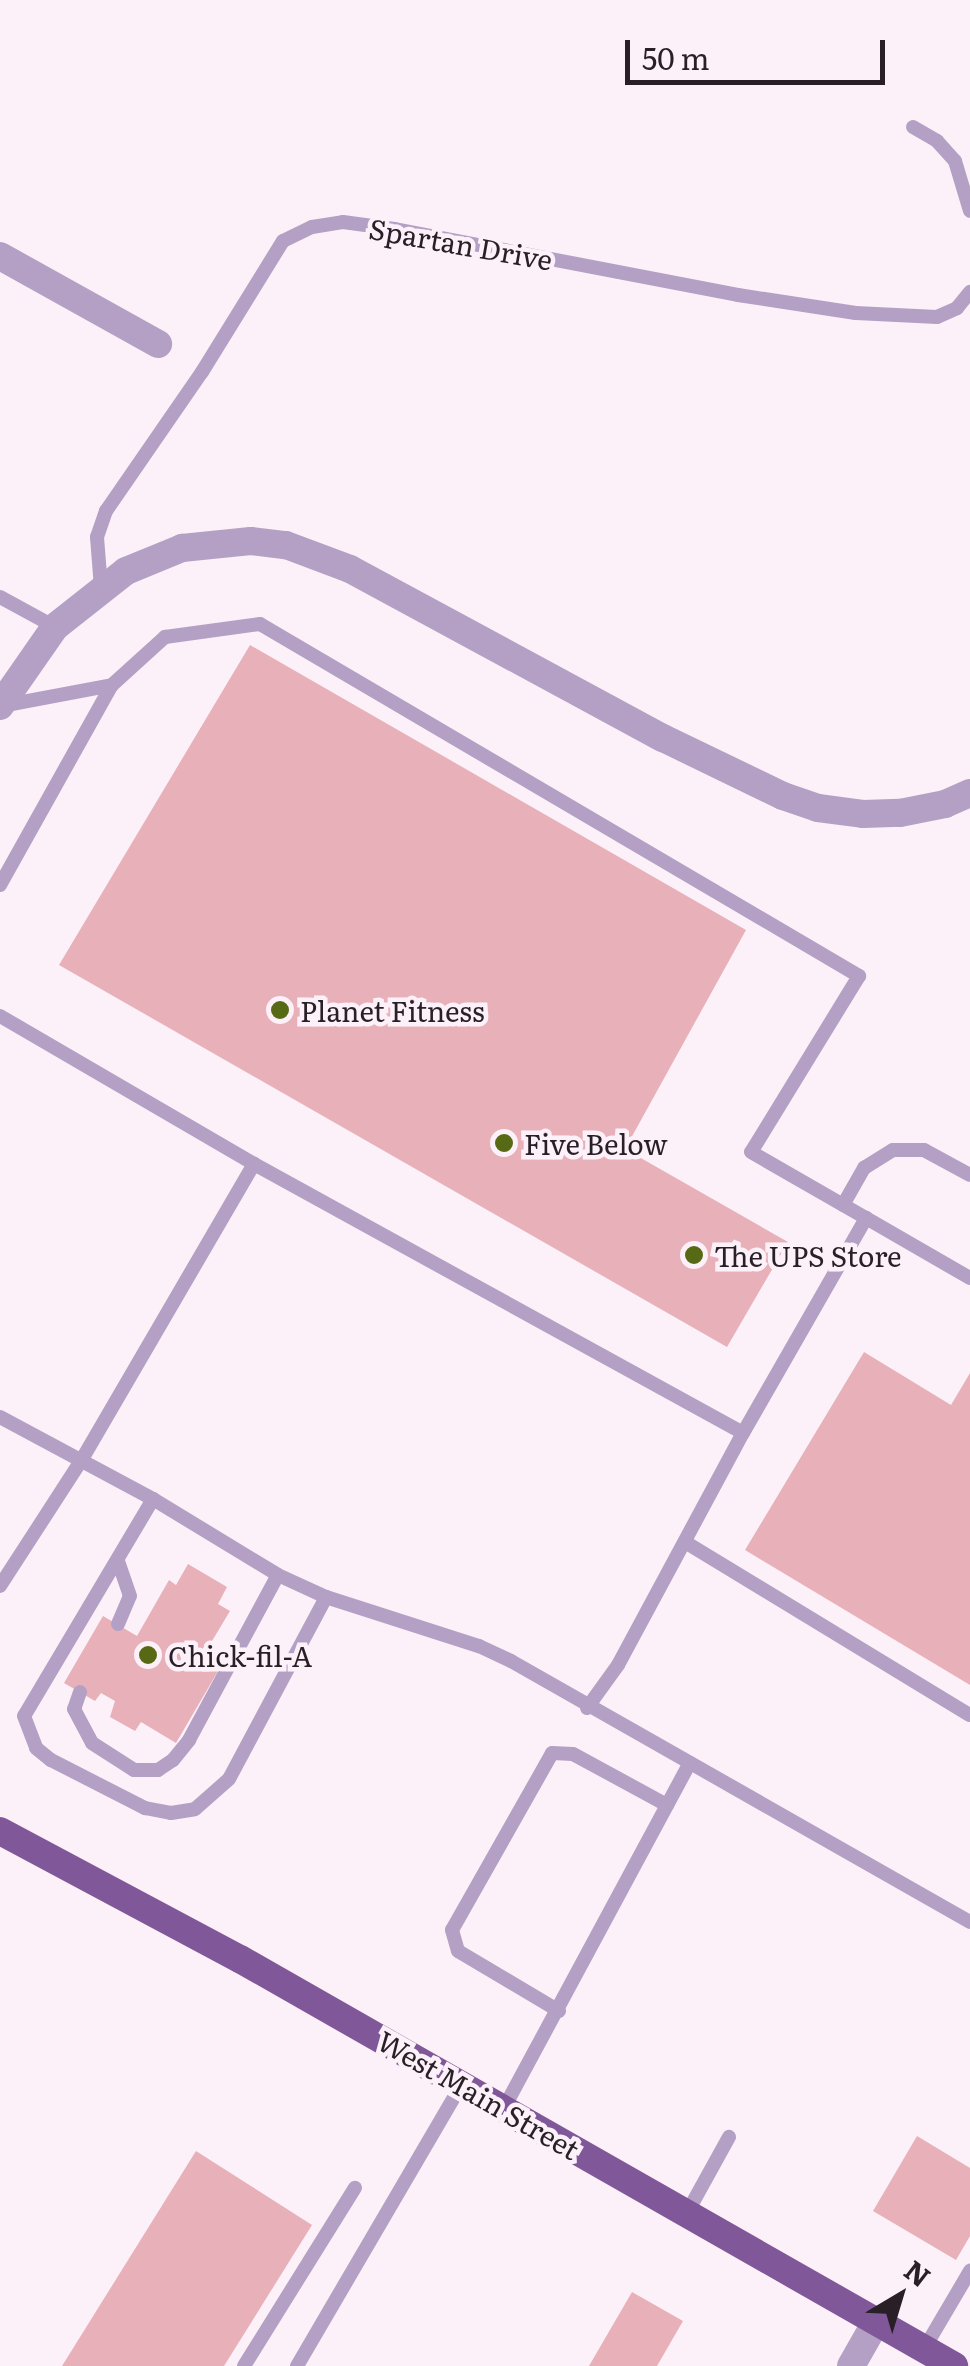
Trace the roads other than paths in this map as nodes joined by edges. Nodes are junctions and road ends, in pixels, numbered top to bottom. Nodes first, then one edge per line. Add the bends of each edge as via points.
1 (913, 127) dead end
2 (970, 210) edge
3 (0, 256) edge
4 (970, 292) edge
5 (158, 344) dead end
6 (102, 588) junction
7 (0, 597) edge
8 (54, 628) junction
9 (112, 685) junction
10 (0, 706) edge
11 (970, 793) edge
12 (0, 885) edge
13 (0, 1016) edge
14 (254, 1164) junction
15 (970, 1175) edge
16 (843, 1205) junction
17 (866, 1218) junction
18 (970, 1278) edge
19 (0, 1417) edge
20 (742, 1433) junction
21 (81, 1461) junction
22 (152, 1499) junction
23 (684, 1542) junction
24 (118, 1561) junction
25 (278, 1575) junction
26 (0, 1586) edge
27 (326, 1597) junction
28 (118, 1624) dead end
29 (80, 1692) dead end
30 (587, 1708) junction
31 (970, 1715) edge
32 (690, 1763) junction
33 (667, 1805) junction
34 (0, 1831) edge
35 (970, 1922) edge
36 (559, 2011) junction
37 (462, 2084) junction
38 (504, 2108) junction
39 (729, 2137) dead end
40 (355, 2188) dead end
41 (688, 2213) junction
42 (970, 2271) edge
43 (876, 2322) junction
44 (924, 2349) junction
45 (244, 2366) edge
46 (297, 2366) edge
47 (851, 2366) edge
48 (954, 2366) edge

1 - 2 lane via 956,161
3 - 5 street
4 - 6 lane, Spartan Drive via 937,317 856,313 395,229 343,222 312,227 283,240 106,510 97,537
6 - 8 street
6 - 11 street via 182,548 286,545 350,570 783,796 863,814 915,810
7 - 8 lane
8 - 10 street
9 - 10 lane
9 - 12 lane
9 - 16 lane via 165,637 260,624 859,976 751,1152
13 - 14 lane
14 - 20 lane
14 - 21 lane
15 - 16 lane via 924,1150 893,1150 864,1168
16 - 17 lane
17 - 18 lane
17 - 20 lane
19 - 21 lane
20 - 23 lane
21 - 22 lane
21 - 26 lane
22 - 24 lane
22 - 25 lane
23 - 30 lane via 618,1665
23 - 31 lane
24 - 27 lane via 24,1716 26,1731 51,1760 146,1808 171,1813 195,1810 229,1779
24 - 28 lane via 130,1596
25 - 27 lane
25 - 29 lane via 189,1740 158,1770 134,1770 92,1743 74,1709
27 - 30 lane via 479,1646
30 - 32 lane
32 - 33 lane
32 - 35 lane
33 - 36 lane
33 - 36 lane via 573,1754 552,1754 452,1930 458,1951
34 - 37 main road, West Main Street
36 - 38 lane
37 - 38 main road, West Main Street
37 - 46 lane
38 - 41 main road, West Main Street
39 - 41 lane
40 - 45 lane
41 - 43 main road, West Main Street
42 - 44 lane
43 - 44 main road, West Main Street
43 - 47 street
44 - 48 main road, West Main Street

